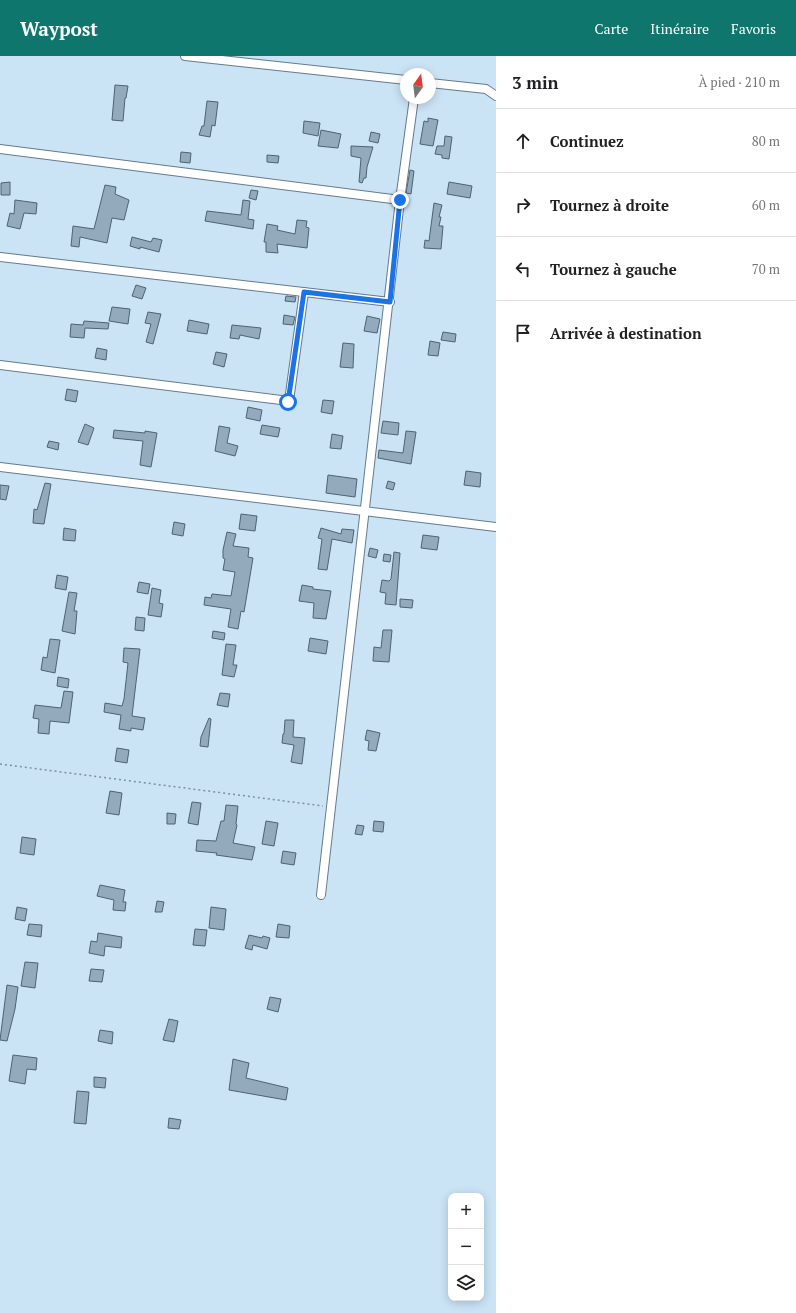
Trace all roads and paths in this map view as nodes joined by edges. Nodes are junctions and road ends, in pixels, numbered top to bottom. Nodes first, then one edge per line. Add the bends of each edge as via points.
1 (185, 56) edge
2 (400, 79) edge
3 (436, 84) edge
4 (496, 96) edge
5 (413, 104) edge
6 (0, 149) edge
7 (400, 200) junction
8 (0, 257) edge
9 (304, 292) junction
10 (390, 302) junction
11 (0, 365) edge
12 (0, 467) edge
13 (365, 512) junction
14 (496, 527) edge
15 (0, 764) edge
16 (331, 806) junction
17 (321, 895) dead end

1 - 2 street
3 - 4 street via 486,89
5 - 7 street
6 - 7 street
7 - 10 street
8 - 9 street
9 - 10 street
9 - 11 street via 288,402
10 - 13 street
12 - 13 street
13 - 14 street
13 - 16 street
15 - 16 path
16 - 17 street

